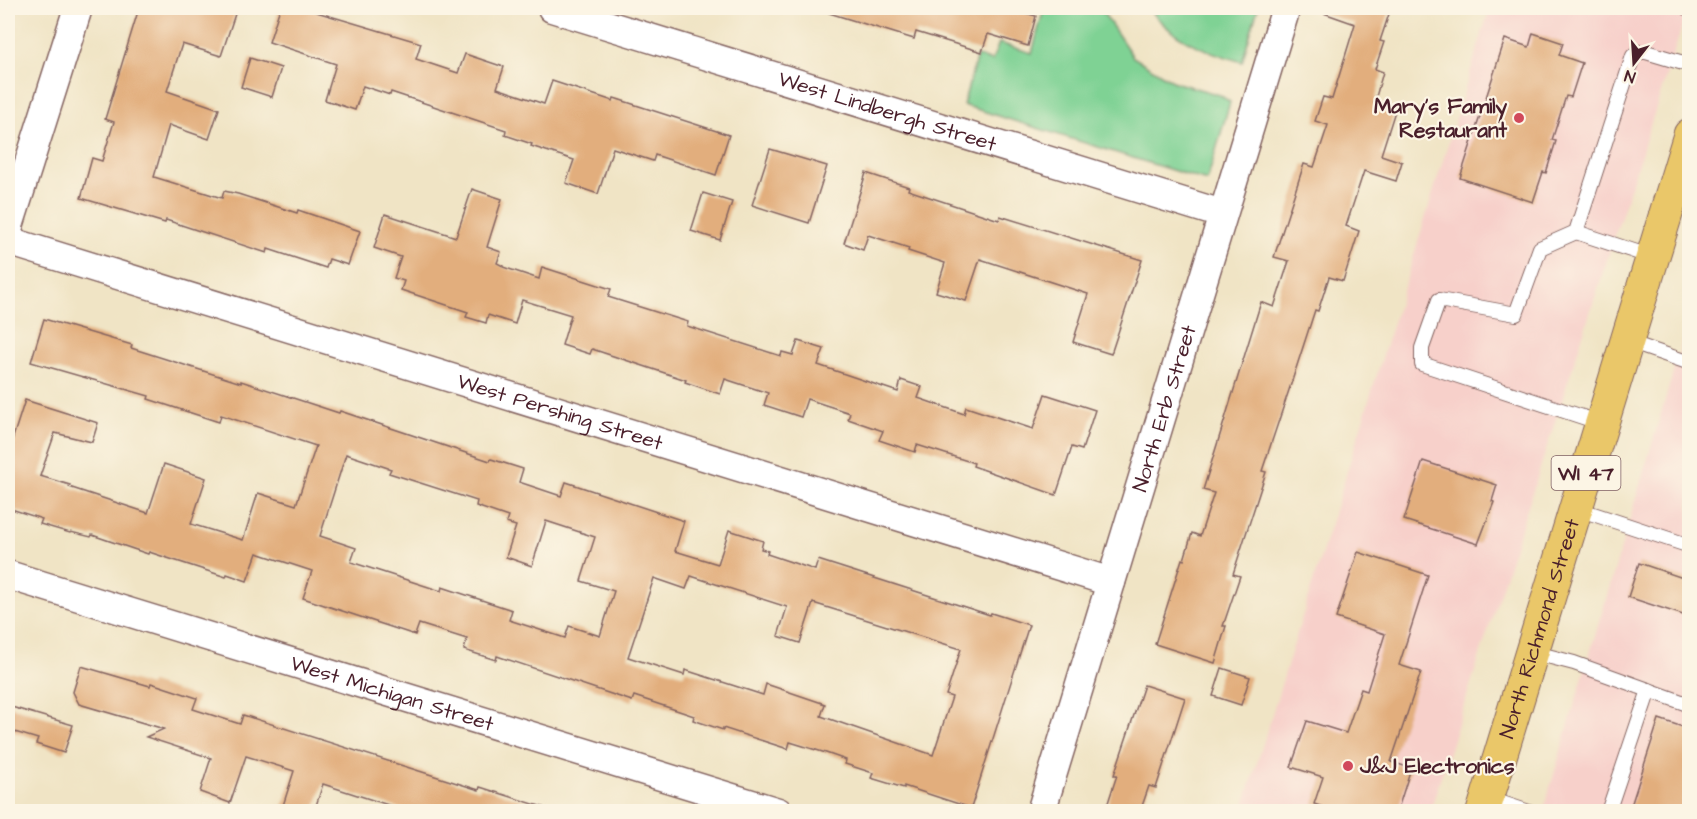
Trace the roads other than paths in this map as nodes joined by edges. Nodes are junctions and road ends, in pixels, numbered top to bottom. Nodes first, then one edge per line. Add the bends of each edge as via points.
1 (78, 8) edge
2 (552, 8) edge
3 (1286, 8) edge
4 (1689, 65) edge
5 (1689, 135) edge
6 (1222, 214) junction
7 (8, 230) edge
8 (1576, 232) junction
9 (8, 241) edge
10 (1652, 257) junction
11 (1626, 341) junction
12 (1689, 363) edge
13 (1601, 423) junction
14 (1575, 508) junction
15 (1689, 546) edge
16 (8, 575) edge
17 (1111, 582) junction
18 (1532, 651) junction
19 (1649, 690) junction
20 (1689, 705) edge
21 (1485, 805) edge
22 (778, 812) edge
23 (1041, 812) edge
24 (1529, 812) edge
25 (1608, 812) edge

1 - 7 street
2 - 6 street, West Lindbergh Street
3 - 6 street, North Erb Street
4 - 8 lane via 1646,52 1633,56
5 - 10 main road, North Richmond Street / WI 47 via 1673,207
6 - 17 street, North Erb Street
8 - 10 lane
8 - 13 lane via 1540,248 1516,314 1439,300 1422,348 1422,364
9 - 17 street, West Pershing Street
10 - 11 main road, North Richmond Street / WI 47
11 - 12 lane
11 - 13 main road, North Richmond Street / WI 47
13 - 14 main road, North Richmond Street / WI 47
14 - 15 lane
14 - 18 main road, North Richmond Street / WI 47
16 - 22 street, West Michigan Street
17 - 23 street, North Erb Street
18 - 19 lane
18 - 21 main road, North Richmond Street / WI 47
19 - 20 lane
19 - 25 lane
21 - 24 lane

